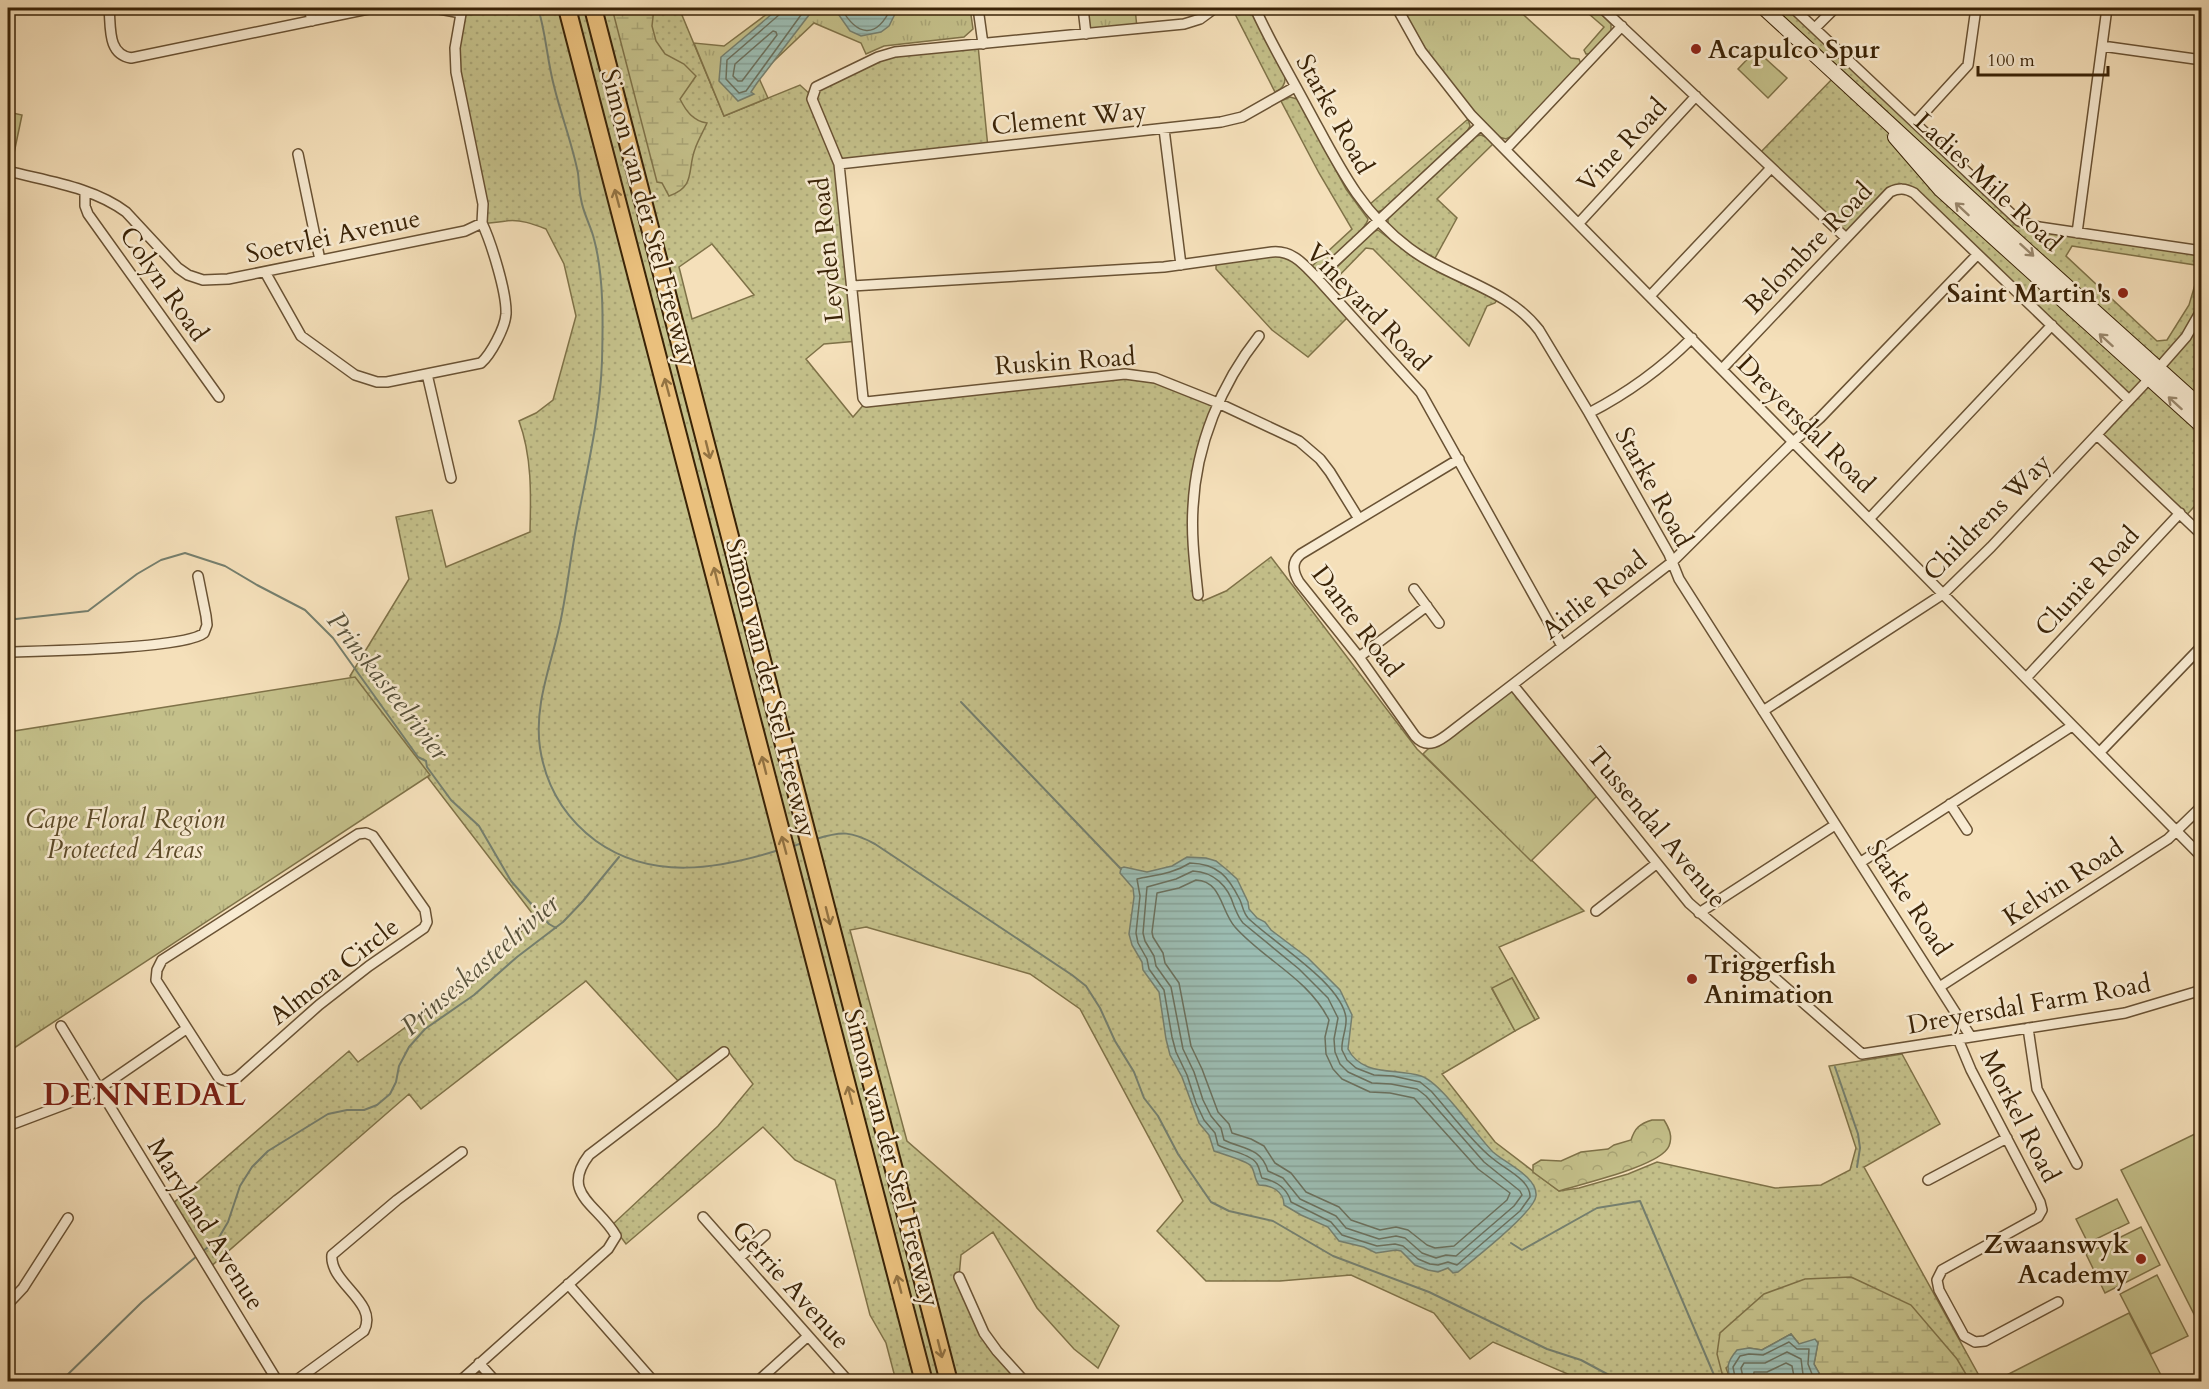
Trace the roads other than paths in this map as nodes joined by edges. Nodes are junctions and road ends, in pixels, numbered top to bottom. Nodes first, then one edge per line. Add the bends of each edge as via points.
1 (109, 8) edge
2 (309, 8) edge
3 (373, 8) edge
4 (434, 8) edge
5 (567, 8) edge
6 (593, 8) edge
7 (978, 8) edge
8 (1083, 8) edge
9 (1215, 8) edge
10 (1255, 8) edge
11 (1397, 8) edge
12 (1602, 8) edge
13 (1764, 8) edge
14 (1793, 8) edge
15 (1836, 8) edge
16 (1976, 8) edge
17 (2107, 8) edge
18 (461, 10) edge
19 (312, 21) junction
20 (1622, 26) junction
21 (1815, 28) junction
22 (1086, 34) junction
23 (983, 44) junction
24 (2102, 46) junction
25 (2202, 60) edge
26 (1295, 87) junction
27 (1696, 96) junction
28 (1915, 123) junction
29 (1481, 125) junction
30 (1164, 129) junction
31 (1506, 149) junction
32 (298, 154) dead end
33 (839, 164) junction
34 (1771, 168) junction
35 (8, 171) edge
36 (85, 192) junction
37 (1377, 220) junction
38 (482, 223) junction
39 (1579, 223) junction
40 (2077, 233) junction
41 (1846, 238) junction
42 (2202, 251) edge
43 (1977, 255) junction
44 (320, 260) junction
45 (1181, 265) junction
46 (265, 272) junction
47 (1317, 278) junction
48 (852, 286) junction
49 (1650, 296) junction
50 (2202, 309) edge
51 (2052, 325) junction
52 (1258, 336) dead end
53 (1692, 338) junction
54 (1722, 369) junction
55 (427, 374) junction
56 (2154, 374) junction
57 (219, 398) dead end
58 (2129, 400) junction
59 (866, 402) joint
60 (1218, 403) junction
61 (2202, 408) edge
62 (1589, 413) junction
63 (2202, 426) edge
64 (2097, 435) junction
65 (1793, 442) junction
66 (1459, 459) junction
67 (451, 478) dead end
68 (2180, 513) junction
69 (1869, 518) junction
70 (1359, 519) junction
71 (2202, 535) edge
72 (1672, 562) junction
73 (198, 576) dead end
74 (1414, 589) dead end
75 (1943, 594) junction
76 (1198, 595) dead end
77 (1427, 606) junction
78 (1439, 623) dead end
79 (1562, 646) junction
80 (2202, 646) edge
81 (8, 652) edge
82 (1359, 657) junction
83 (2025, 678) junction
84 (1513, 685) junction
85 (1763, 711) junction
86 (2072, 726) junction
87 (1425, 743) joint
88 (2100, 752) junction
89 (1950, 804) junction
90 (2202, 806) edge
91 (1835, 825) junction
92 (1967, 830) dead end
93 (2176, 831) junction
94 (2202, 856) edge
95 (1861, 862) junction
96 (1656, 864) junction
97 (1596, 911) dead end
98 (1699, 913) junction
99 (1941, 986) junction
100 (2202, 990) edge
101 (61, 1026) dead end
102 (2028, 1028) junction
103 (186, 1029) junction
104 (1971, 1037) junction
105 (1958, 1039) junction
106 (724, 1052) dead end
107 (1862, 1054) joint
108 (99, 1090) junction
109 (8, 1126) edge
110 (2007, 1138) junction
111 (462, 1152) dead end
112 (2077, 1164) dead end
113 (1928, 1180) dead end
114 (703, 1217) dead end
115 (68, 1218) dead end
116 (765, 1235) dead end
117 (739, 1258) junction
118 (959, 1277) dead end
119 (568, 1284) junction
120 (2058, 1302) dead end
121 (8, 1304) edge
122 (808, 1336) junction
123 (479, 1363) junction
124 (278, 1382) edge
125 (294, 1382) edge
126 (459, 1382) edge
127 (496, 1382) edge
128 (654, 1382) edge
129 (757, 1382) edge
130 (849, 1382) edge
131 (924, 1382) edge
132 (949, 1382) edge
133 (1025, 1382) edge

1 - 19 street via 113,44 131,58
2 - 19 street
3 - 19 street
4 - 18 street
131 -> 5 highway, Simon van der Stel Freeway
6 -> 132 highway, Simon van der Stel Freeway
7 - 23 street
8 - 22 street
9 - 22 street via 1192,22
10 - 26 street, Starke Road
11 - 29 street, Dreyersdal Road via 1420,51
12 - 20 street
13 - 56 main road, Ladies Mile Road
14 - 21 street
15 - 21 street
16 - 28 street via 1968,65
17 - 24 street
18 - 38 street via 456,72 483,204
20 - 27 street
20 - 31 street
21 - 28 street
22 - 23 street
23 - 33 street, Leyden Road via 889,53 818,84 812,97
24 - 25 street
24 - 40 street
26 - 30 street, Clement Way via 1232,120
26 - 37 street, Starke Road via 1350,186
27 - 34 street
27 - 39 street, Vine Road
28 - 40 street via 2019,221
29 - 31 street, Dreyersdal Road
29 - 37 street
30 - 33 street, Clement Way
30 - 45 street
31 - 39 street, Dreyersdal Road
32 - 44 street
33 - 48 street, Leyden Road
34 - 41 street
34 - 49 street
35 - 36 street, Soetvlei Avenue
36 - 46 street, Soetvlei Avenue via 107,199 126,212 178,268 193,278 214,281
36 - 57 street, Colyn Road via 88,214
37 - 47 street
37 - 62 street, Starke Road via 1432,264 1492,292 1523,312 1539,330
38 - 44 street, Soetvlei Avenue via 465,231
38 - 55 street via 503,292 506,317 491,352 481,363
39 - 49 street, Dreyersdal Road
40 - 42 street
41 - 43 street, Belombre Road via 1890,192 1902,189 1914,193
41 - 54 street, Belombre Road
43 - 51 street
43 - 65 street, Airlie Road
44 - 46 street, Soetvlei Avenue
45 - 47 street, Vineyard Road via 1281,251 1296,258
45 - 48 street, Vineyard Road
46 - 55 street via 302,336 356,375 387,382
47 - 66 street, Vineyard Road via 1415,384
48 - 59 street, Leyden Road via 862,398
49 - 53 street, Dreyersdal Road
50 - 56 street, Childrens Way via 2186,337
51 - 58 street
51 - 69 street
52 - 60 street
53 - 54 street, Dreyersdal Road
53 - 62 street via 1653,375
54 - 65 street, Dreyersdal Road
55 - 67 street
56 - 58 street, Childrens Way
56 - 61 main road, Ladies Mile Road
63 -> 56 main road, Ladies Mile Road
58 - 64 street, Childrens Way
59 - 60 street, Ruskin Road via 1131,374 1155,378
60 - 70 street, Ruskin Road via 1308,449 1330,472
60 - 76 street via 1203,447 1192,515
62 - 72 street, Starke Road
64 - 68 street
64 - 75 street, Childrens Way
65 - 69 street, Dreyersdal Road
65 - 72 street, Airlie Road
66 - 70 street, Dante Road
66 - 79 street, Vineyard Road
68 - 71 street
68 - 83 street, Clunie Road
69 - 75 street, Dreyersdal Road
70 - 82 street, Dante Road via 1301,554 1295,560 1294,573
72 - 79 street, Airlie Road
72 - 85 street, Starke Road
73 - 81 street via 207,625 204,633 194,639 127,647
74 - 77 street
75 - 83 street, Dreyersdal Road
75 - 85 street, Childrens Way
77 - 78 street
77 - 82 street
79 - 84 street, Airlie Road
80 - 88 street
82 - 87 street, Dante Road via 1417,738
83 - 86 street, Dreyersdal Road
84 - 87 street, Airlie Road via 1439,741
84 - 96 street, Tussendal Avenue
85 - 91 street, Starke Road
86 - 88 street, Dreyersdal Road
86 - 89 street
88 - 93 street, Dreyersdal Road
89 - 92 street
89 - 95 street
90 - 93 street, Kelvin Road
91 - 95 street, Starke Road
91 - 98 street
93 - 94 street, Dreyersdal Road
93 - 99 street, Kelvin Road
95 - 99 street, Starke Road
96 - 97 street
96 - 98 street, Tussendal Avenue
98 - 107 street, Tussendal Avenue
99 - 104 street, Starke Road
100 - 102 street, Dreyersdal Farm Road via 2125,1013
101 - 108 street, Maryland Avenue
102 - 104 street, Dreyersdal Farm Road
102 - 112 street via 2037,1089
103 - 103 street, Almora Circle via 156,980 162,960 358,834 373,836 425,910 424,928 319,1005 233,1080 219,1078
103 - 108 street
104 - 105 street, Dreyersdal Farm Road
105 - 107 street, Dreyersdal Farm Road
105 - 110 street, Morkel Road
106 - 119 street via 608,1139 580,1166 578,1189 616,1236 608,1249
108 - 109 street
108 - 124 street, Maryland Avenue
110 - 113 street
110 - 120 street, Morkel Road via 2040,1203 2041,1214 1946,1267 1937,1284 1964,1336 1975,1342 1985,1341
111 - 125 street via 335,1251 334,1267 367,1313 368,1325
114 - 117 street, Gerrie Avenue
115 - 121 street via 23,1288
116 - 117 street
117 - 122 street, Gerrie Avenue
118 - 133 street via 984,1333
119 - 123 street
119 - 128 street
122 - 129 street
122 - 130 street, Gerrie Avenue
123 - 126 street
123 - 127 street

